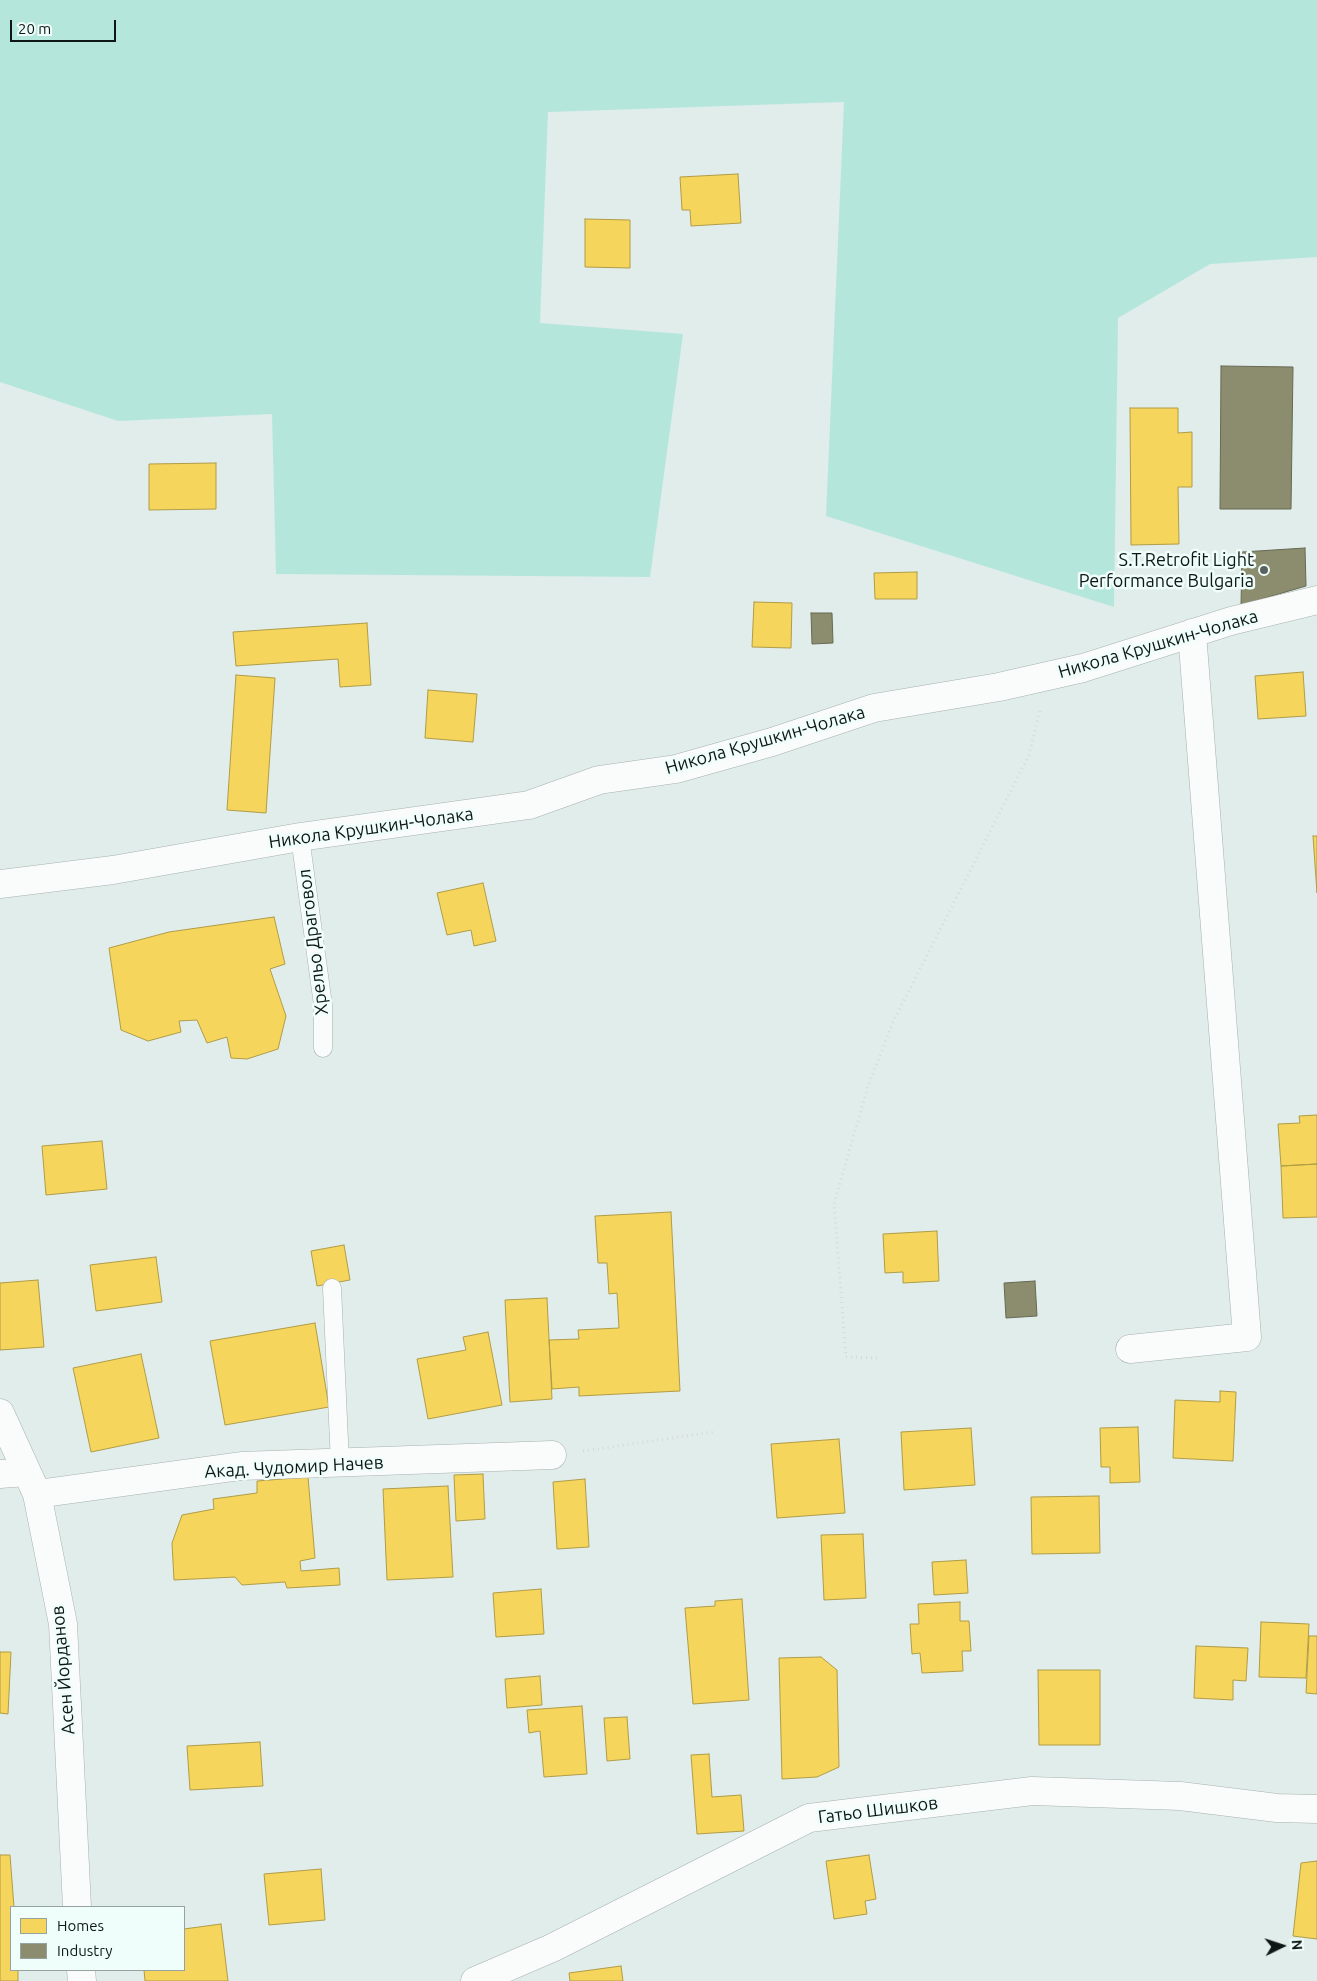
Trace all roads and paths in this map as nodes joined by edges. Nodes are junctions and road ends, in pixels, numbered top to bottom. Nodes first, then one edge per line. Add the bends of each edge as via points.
1 (1317, 600) edge
2 (1192, 634) junction
3 (1049, 676) junction
4 (300, 837) junction
5 (0, 884) edge
6 (322, 1048) dead end
7 (332, 1288) dead end
8 (1130, 1348) dead end
9 (877, 1358) dead end
10 (0, 1413) edge
11 (714, 1432) dead end
12 (552, 1455) joint
13 (340, 1463) junction
14 (21, 1480) edge
15 (1317, 1809) edge
16 (77, 1906) edge
17 (475, 1981) edge

1 - 2 street, Никола Крушкин-Чолака
2 - 3 street, Никола Крушкин-Чолака
2 - 8 street via 1247,1337
3 - 4 street, Никола Крушкин-Чолака via 874,708 676,769 599,780 529,804
3 - 9 path via 1029,755 893,1022 868,1086 834,1204 846,1357
4 - 5 street, Никола Крушкин-Чолака via 113,870
4 - 6 lane, Хрельо Драговол via 322,1005
7 - 13 lane
10 - 14 street, Асен Йорданов
11 - 12 path
12 - 13 street, Акад. Чудомир Начев
13 - 14 street, Акад. Чудомир Начев
14 - 16 street, Асен Йорданов via 63,1624
15 - 17 street, Гатьо Шишков via 1277,1808 1180,1796 1032,1791 809,1818 552,1948

